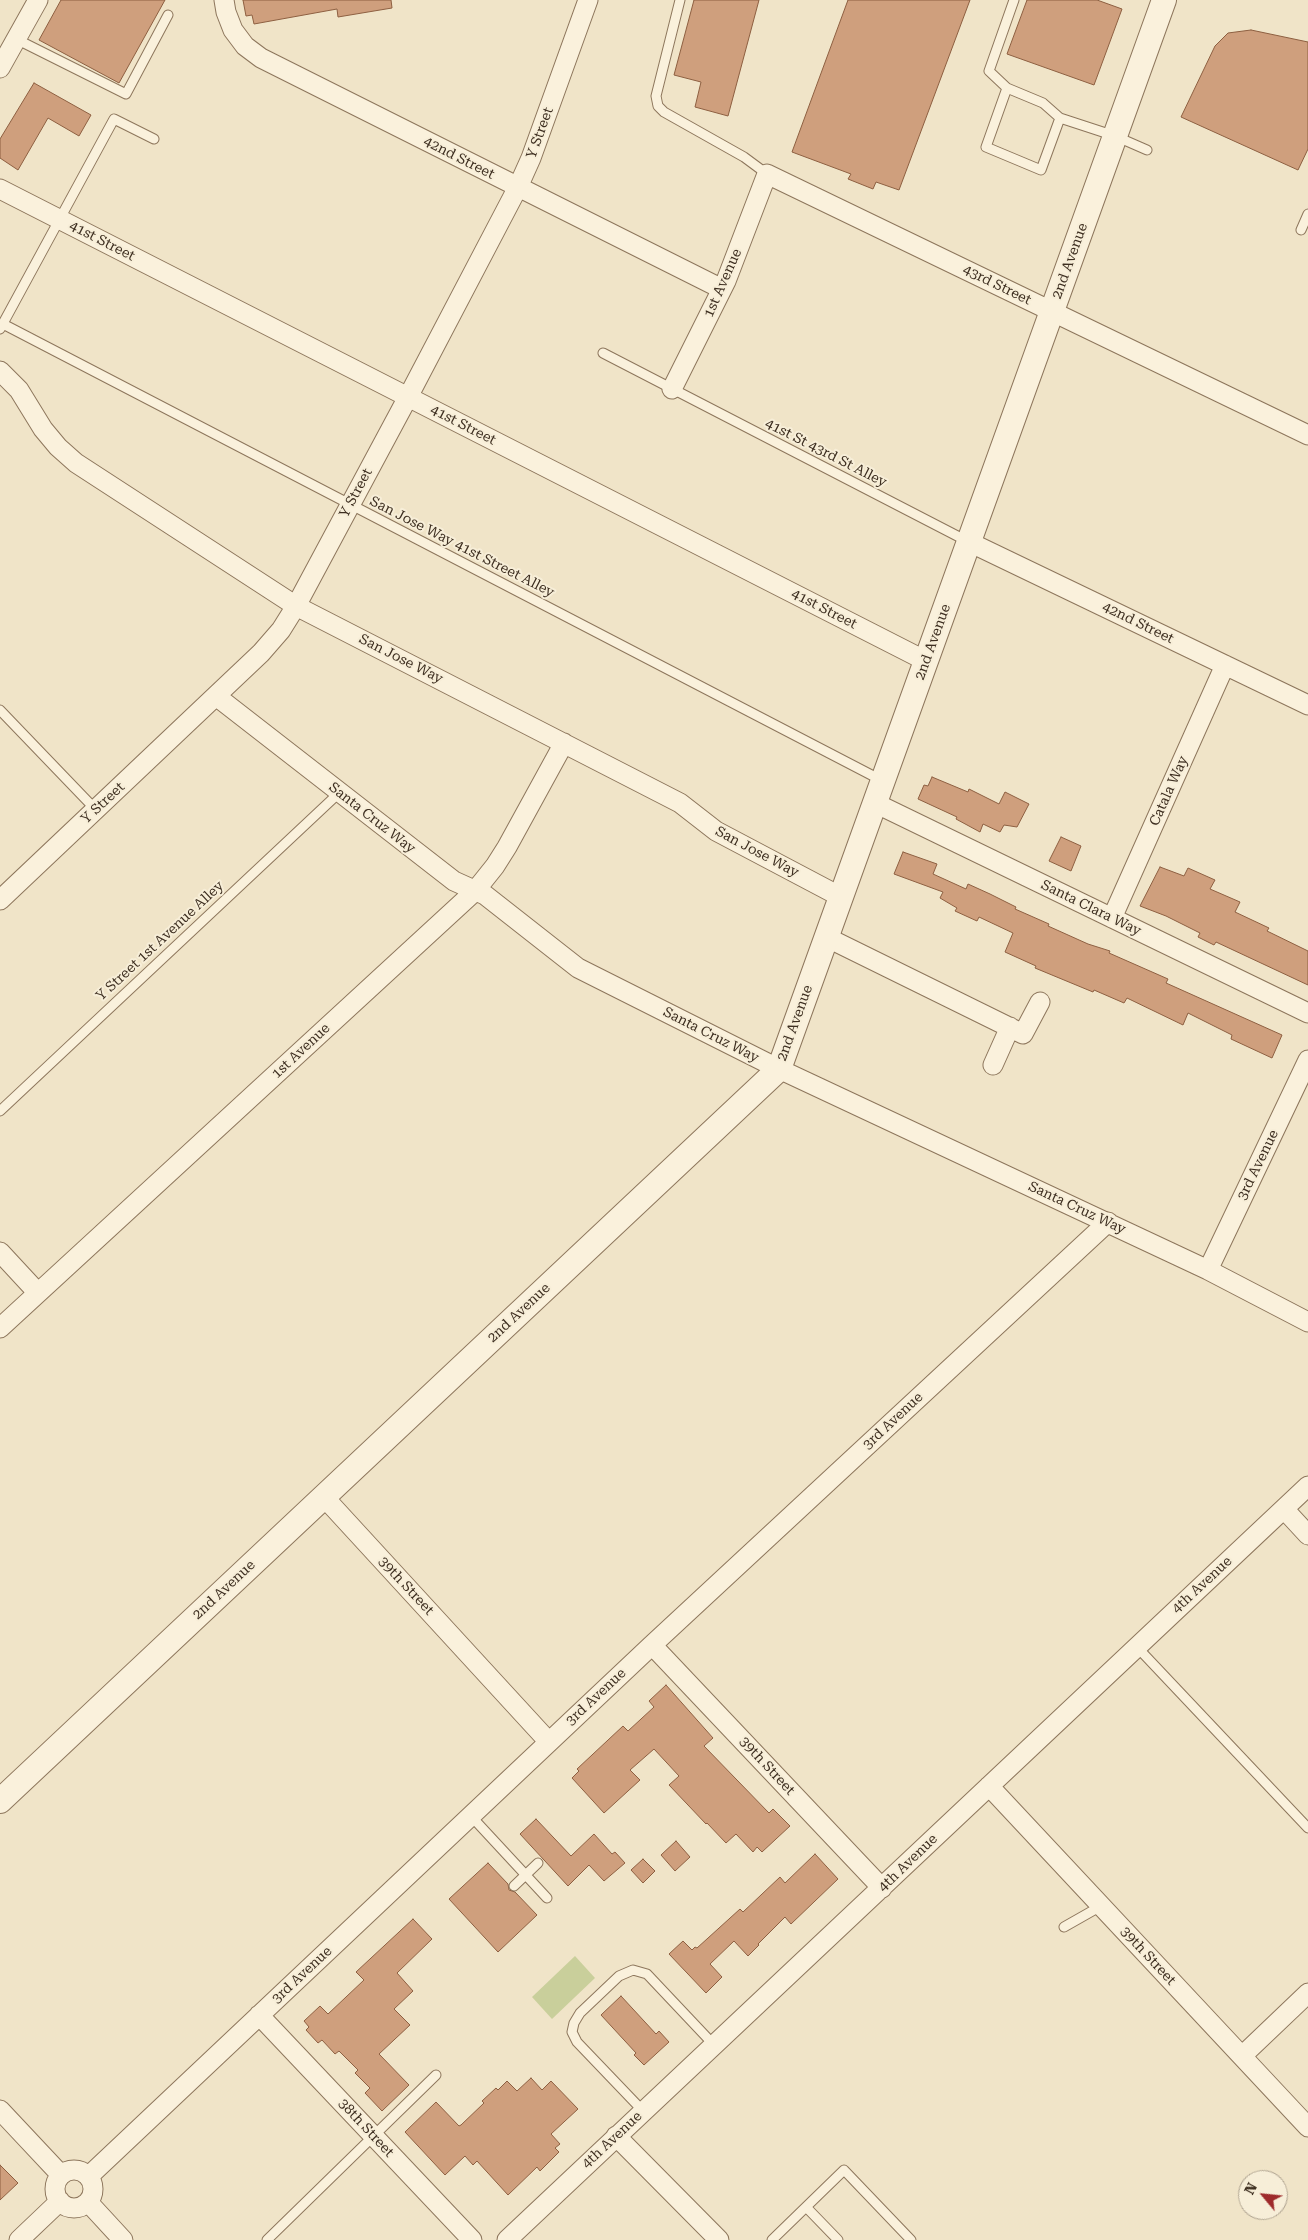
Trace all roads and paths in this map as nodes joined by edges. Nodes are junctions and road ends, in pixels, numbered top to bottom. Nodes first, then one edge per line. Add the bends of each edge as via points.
1 (38, 0) edge
2 (224, 0) edge
3 (588, 0) edge
4 (680, 0) edge
5 (1014, 0) edge
6 (1164, 0) edge
7 (168, 14) dead end
8 (16, 39) junction
9 (0, 68) edge
10 (1007, 88) junction
11 (1060, 118) junction
12 (1115, 136) junction
13 (154, 139) dead end
14 (1147, 150) dead end
15 (767, 174) junction
16 (518, 187) junction
17 (0, 189) edge
18 (1308, 214) edge
19 (59, 219) junction
20 (1301, 230) dead end
21 (722, 289) junction
22 (1052, 311) junction
23 (1, 327) edge
24 (603, 353) dead end
25 (0, 371) edge
26 (672, 389) junction
27 (408, 397) junction
28 (1308, 435) edge
29 (350, 504) junction
30 (969, 542) junction
31 (296, 606) junction
32 (926, 661) junction
33 (1225, 665) junction
34 (216, 696) junction
35 (1308, 705) edge
36 (0, 710) edge
37 (564, 743) junction
38 (340, 792) junction
39 (879, 792) junction
40 (96, 810) junction
41 (475, 891) junction
42 (841, 897) junction
43 (0, 900) edge
44 (1112, 918) junction
45 (826, 937) junction
46 (1040, 1002) dead end
47 (1308, 1013) edge
48 (1010, 1027) junction
49 (1308, 1060) edge
50 (993, 1065) dead end
51 (779, 1069) junction
52 (0, 1110) edge
53 (1108, 1222) junction
54 (0, 1252) edge
55 (1208, 1270) junction
56 (38, 1293) junction
57 (1308, 1322) edge
58 (0, 1328) edge
59 (1308, 1486) edge
60 (324, 1497) junction
61 (1284, 1509) junction
62 (1308, 1535) edge
63 (652, 1645) junction
64 (1137, 1647) junction
65 (549, 1742) junction
66 (989, 1786) junction
67 (0, 1800) edge
68 (471, 1816) junction
69 (1308, 1828) edge
70 (538, 1863) dead end
71 (526, 1875) junction
72 (514, 1886) dead end
73 (882, 1888) junction
74 (547, 1898) dead end
75 (1101, 1906) junction
76 (1064, 1927) dead end
77 (1308, 1993) edge
78 (260, 2015) junction
79 (714, 2045) junction
80 (1242, 2056) junction
81 (436, 2075) dead end
82 (0, 2110) edge
83 (643, 2111) junction
84 (1308, 2127) edge
85 (616, 2136) junction
86 (374, 2137) junction
87 (61, 2174) junction
88 (89, 2176) junction
89 (60, 2201) junction
90 (88, 2202) junction
91 (807, 2208) junction
92 (19, 2240) edge
93 (123, 2240) edge
94 (267, 2240) edge
95 (472, 2240) edge
96 (507, 2240) edge
97 (719, 2240) edge
98 (772, 2240) edge
99 (838, 2240) edge
100 (911, 2240) edge

1 - 8 street
2 - 16 street, 42nd Street via 233,30 260,58
3 - 16 street, Y Street
4 - 15 lane via 656,96 658,106
5 - 10 lane via 989,71
6 - 12 street, 2nd Avenue
7 - 8 lane via 126,94
8 - 9 street
10 - 11 lane via 1043,103
10 - 11 lane via 986,147 1041,170
11 - 12 lane
12 - 14 lane
12 - 22 street, 2nd Avenue
13 - 19 lane via 114,119
15 - 21 street, 1st Avenue
15 - 22 street, 43rd Street
16 - 21 street, 42nd Street
16 - 27 street, Y Street
17 - 19 street, 41st Street
18 - 20 lane
19 - 23 lane
19 - 27 street, 41st Street
21 - 26 street, 1st Avenue
22 - 28 street, 43rd Street
22 - 30 street, 2nd Avenue
23 - 29 lane, San Jose Way 41st Street Alley
24 - 26 lane, 41st St 43rd St Alley
25 - 31 street, San Jose Way via 19,390 58,447 76,462
26 - 30 lane, 41st St 43rd St Alley
27 - 29 street, Y Street
27 - 32 street, 41st Street
29 - 31 street, Y Street
29 - 39 lane, San Jose Way 41st Street Alley
30 - 32 street, 2nd Avenue
30 - 33 street, 42nd Street
31 - 34 street, Y Street via 261,653
31 - 37 street, San Jose Way
32 - 39 street, 2nd Avenue
33 - 35 street, 42nd Street
33 - 44 street, Catala Way
34 - 38 street, Santa Cruz Way
34 - 40 street, Y Street
36 - 40 lane
37 - 41 street, 1st Avenue via 507,847
37 - 42 street, San Jose Way via 680,803 716,831
38 - 41 street, Santa Cruz Way via 454,881
38 - 52 lane, Y Street 1st Avenue Alley
39 - 42 street, 2nd Avenue
39 - 44 street, Santa Clara Way
40 - 43 street, Y Street
41 - 51 street, Santa Cruz Way via 485,895 578,968
41 - 56 street, 1st Avenue
42 - 45 street, 2nd Avenue
44 - 47 street, Santa Clara Way
45 - 48 street
45 - 51 street, 2nd Avenue
46 - 48 street via 1023,1034
48 - 50 street
49 - 55 street, 3rd Avenue
51 - 53 street, Santa Cruz Way
51 - 60 street, 2nd Avenue
53 - 55 street, Santa Cruz Way
53 - 63 street, 3rd Avenue
54 - 56 street
55 - 57 street, Santa Cruz Way
56 - 58 street, 1st Avenue
59 - 61 street, 4th Avenue
60 - 65 street, 39th Street
60 - 67 street, 2nd Avenue
61 - 62 street
61 - 64 street, 4th Avenue
63 - 65 street, 3rd Avenue
63 - 73 street, 39th Street
64 - 66 street, 4th Avenue
64 - 69 lane
65 - 68 street, 3rd Avenue
66 - 73 street, 4th Avenue
66 - 75 street, 39th Street
68 - 71 lane
68 - 78 street, 3rd Avenue
70 - 71 lane
71 - 72 lane
71 - 74 lane
73 - 79 street, 4th Avenue
75 - 76 lane
75 - 80 street, 39th Street
77 - 80 street
78 - 86 street, 38th Street
78 - 88 street, 3rd Avenue
79 - 83 street, 4th Avenue
79 - 83 lane via 648,1974 628,1971 612,1982 580,2012 572,2032 576,2042
80 - 84 street, 39th Street
81 - 86 lane
82 - 87 street
83 - 85 street, 4th Avenue
85 - 96 street, 4th Avenue
85 - 97 street
86 - 94 lane
86 - 95 street, 38th Street
87 - 88 street via 73,2170
87 - 89 street via 56,2186
88 - 90 street via 93,2187
89 - 90 street via 74,2208
89 - 92 street
90 - 93 street
91 - 98 lane
91 - 99 lane
91 - 100 lane via 844,2170

